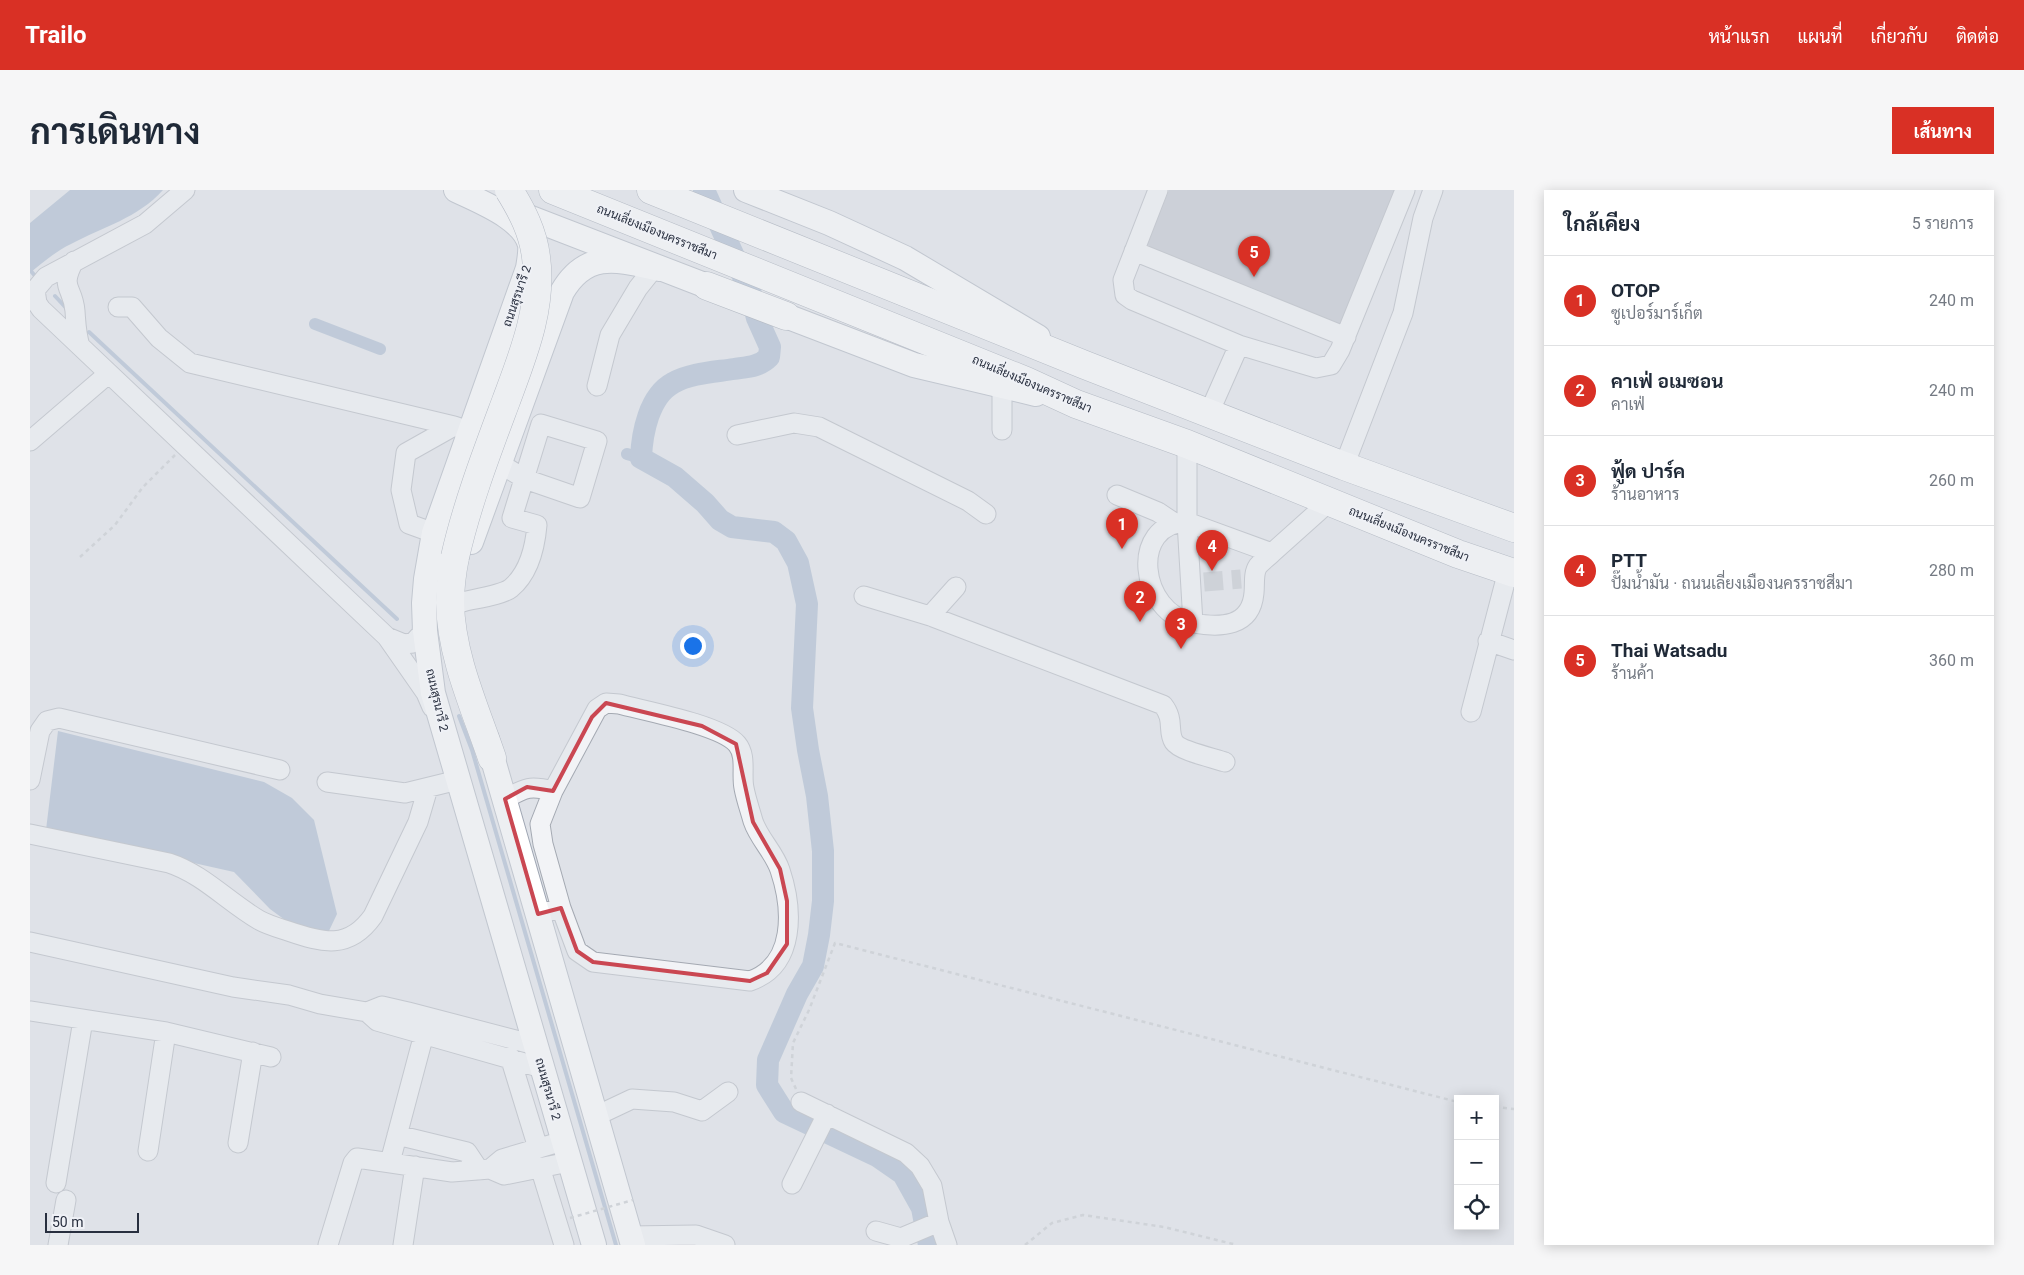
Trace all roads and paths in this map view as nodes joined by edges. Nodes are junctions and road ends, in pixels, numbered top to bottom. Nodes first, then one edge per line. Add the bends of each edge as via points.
1 (185, 190) edge
2 (458, 190) edge
3 (509, 190) edge
4 (553, 190) edge
5 (746, 190) edge
6 (1158, 190) edge
7 (1405, 190) edge
8 (1432, 190) edge
9 (662, 195) edge
10 (1134, 252) junction
11 (74, 262) junction
12 (657, 268) junction
13 (707, 286) joint
14 (33, 296) edge
15 (118, 307) dead end
16 (786, 316) joint
17 (1346, 336) junction
18 (1239, 344) junction
19 (81, 346) junction
20 (1085, 365) junction
21 (108, 374) junction
22 (597, 386) dead end
23 (1002, 386) junction
24 (485, 388) junction
25 (522, 401) junction
26 (1076, 404) junction
27 (1209, 413) junction
28 (461, 429) junction
29 (1002, 430) dead end
30 (737, 435) dead end
31 (30, 441) edge
32 (1187, 444) junction
33 (184, 445) junction
34 (499, 463) junction
35 (1344, 466) junction
36 (1117, 495) dead end
37 (1329, 502) junction
38 (1468, 513) junction
39 (986, 514) dead end
40 (1180, 522) junction
41 (1514, 528) edge
42 (434, 534) junction
43 (1272, 553) junction
44 (1458, 554) junction
45 (80, 557) dead end
46 (1511, 572) edge
47 (956, 587) dead end
48 (864, 596) dead end
49 (462, 602) junction
50 (424, 604) junction
51 (930, 616) junction
52 (1194, 622) junction
53 (387, 636) junction
54 (1488, 641) junction
55 (1514, 650) edge
56 (1470, 712) dead end
57 (444, 731) junction
58 (492, 758) junction
59 (1225, 762) dead end
60 (280, 770) dead end
61 (30, 780) edge
62 (458, 780) junction
63 (327, 782) dead end
64 (428, 788) junction
65 (552, 791) junction
66 (505, 799) junction
67 (30, 834) edge
68 (561, 908) junction
69 (538, 914) junction
70 (30, 942) edge
71 (30, 1011) edge
72 (367, 1012) junction
73 (83, 1020) junction
74 (166, 1032) junction
75 (424, 1034) junction
76 (535, 1045) junction
77 (253, 1052) junction
78 (271, 1057) dead end
79 (510, 1057) junction
80 (542, 1068) junction
81 (728, 1092) dead end
82 (1454, 1101) edge
83 (801, 1102) joint
84 (1499, 1107) edge
85 (1514, 1109) edge
86 (596, 1116) junction
87 (824, 1118) junction
88 (397, 1135) junction
89 (238, 1143) dead end
90 (538, 1148) junction
91 (148, 1151) dead end
92 (566, 1151) junction
93 (390, 1162) junction
94 (415, 1166) junction
95 (540, 1167) junction
96 (484, 1170) junction
97 (56, 1183) dead end
98 (792, 1184) dead end
99 (66, 1200) dead end
100 (633, 1200) dead end
101 (570, 1218) dead end
102 (939, 1222) junction
103 (876, 1231) dead end
104 (631, 1241) edge
105 (58, 1245) edge
106 (328, 1245) edge
107 (403, 1245) edge
108 (564, 1245) edge
109 (594, 1245) edge
110 (724, 1245) edge
111 (947, 1245) edge
112 (1025, 1245) edge
113 (1237, 1245) edge

1 - 11 street via 145,224
2 - 12 main road
2 - 24 main road, ถนนสุรนารี 2 via 506,216 522,230 530,246 528,268
3 - 58 highway, bridge via 525,218 534,245 538,272 536,300 527,343 472,496 455,557 450,602 461,666
4 - 26 highway, ถนนเลี่ยงเมืองนครราชสีมา
5 - 20 main road via 837,226 905,258
6 - 10 street
7 - 17 street
8 - 35 street via 1403,314
9 - 20 highway
10 - 17 street
10 - 18 street via 1123,280 1124,295
11 - 14 street via 40,283
11 - 19 street via 66,275 66,286 75,310 75,332
12 - 13 main road
12 - 22 street via 638,288 610,334
12 - 25 main road via 616,260 602,261 579,270 562,292
13 - 16 highway
14 - 19 street via 41,310
15 - 28 street via 132,307 159,338 190,363
16 - 23 main road via 914,365
17 - 18 street via 1331,365 1316,368
18 - 27 street
19 - 21 street
20 - 27 highway
21 - 31 street
21 - 33 street
23 - 26 main road
23 - 29 street
24 - 25 main road via 500,362 514,358 523,364 527,374
24 - 28 main road, ถนนสุรนารี 2
25 - 34 main road
26 - 32 highway, ถนนเลี่ยงเมืองนครราชสีมา
27 - 35 highway
28 - 42 main road, ถนนสุรนารี 2
28 - 42 street via 406,453 401,490 409,524
30 - 39 street via 794,423 819,427 968,501
32 - 37 highway, ถนนเลี่ยงเมืองนครราชสีมา
32 - 40 street
33 - 45 path via 143,488 115,525
33 - 53 street
34 - 49 main road via 472,541
34 - 49 street via 525,479 512,518 536,525 536,545 528,565 510,589
35 - 38 highway
36 - 40 street
37 - 43 street
37 - 44 highway, ถนนเลี่ยงเมืองนครราชสีมา
38 - 41 highway
38 - 44 highway
40 - 43 street
40 - 52 street via 1198,583
40 - 52 street via 1153,540 1148,566 1151,589 1169,612 1184,621
42 - 50 main road, ถนนสุรนารี 2
43 - 52 street via 1248,578 1253,605 1245,617 1228,624
44 - 46 highway, ถนนเลี่ยงเมืองนครราชสีมา
46 - 54 street
47 - 51 street
48 - 51 street
49 - 58 main road via 467,662
50 - 53 street via 422,633 417,641 404,644
50 - 57 main road, ถนนสุรนารี 2 via 429,666
51 - 59 street via 1163,705 1169,712 1174,742 1180,748
53 - 57 street via 426,693
54 - 55 street
54 - 56 street
57 - 62 main road, ถนนสุรนารี 2
58 - 66 main road
60 - 61 street via 60,718 47,720 40,731
62 - 64 street
62 - 76 main road, ถนนสุรนารี 2
63 - 64 street via 405,793
64 - 67 street via 418,822 373,916 356,935 336,942 310,938 261,921 186,869
65 - 66 street via 526,787
65 - 68 street via 540,832
65 - 68 street via 592,717 606,703 724,734 741,753 744,787 753,822 780,869 786,901 787,944 767,973 750,981 622,967 582,957
66 - 69 main road
68 - 69 street
69 - 86 main road
70 - 72 street via 233,987
71 - 73 street
72 - 75 street via 377,1021
72 - 76 street via 382,1006
73 - 74 street
73 - 97 street
74 - 77 street
74 - 91 street
75 - 79 street
75 - 88 street
76 - 80 main road, ถนนสุรนารี 2
77 - 78 street
77 - 89 street
79 - 80 street
79 - 90 street
80 - 92 main road, ถนนสุรนารี 2
81 - 86 street via 702,1111 674,1102 632,1099
82 - 83 path via 835,943 793,1043 791,1078
83 - 87 street
84 - 85 path
86 - 104 main road
87 - 98 street
87 - 102 street via 906,1153 920,1166 932,1186
88 - 93 street
88 - 96 street via 467,1152
90 - 92 street
90 - 96 street via 502,1159
92 - 95 street
92 - 109 main road, ถนนสุรนารี 2
93 - 94 street
93 - 106 street via 357,1158 353,1163
94 - 96 street via 452,1172
94 - 107 street
95 - 96 street via 504,1175
95 - 108 street
99 - 105 street
100 - 101 path, bridge
102 - 103 street via 901,1238
102 - 111 street
104 - 110 street via 696,1235
112 - 113 path via 1052,1223 1082,1215 1164,1227

